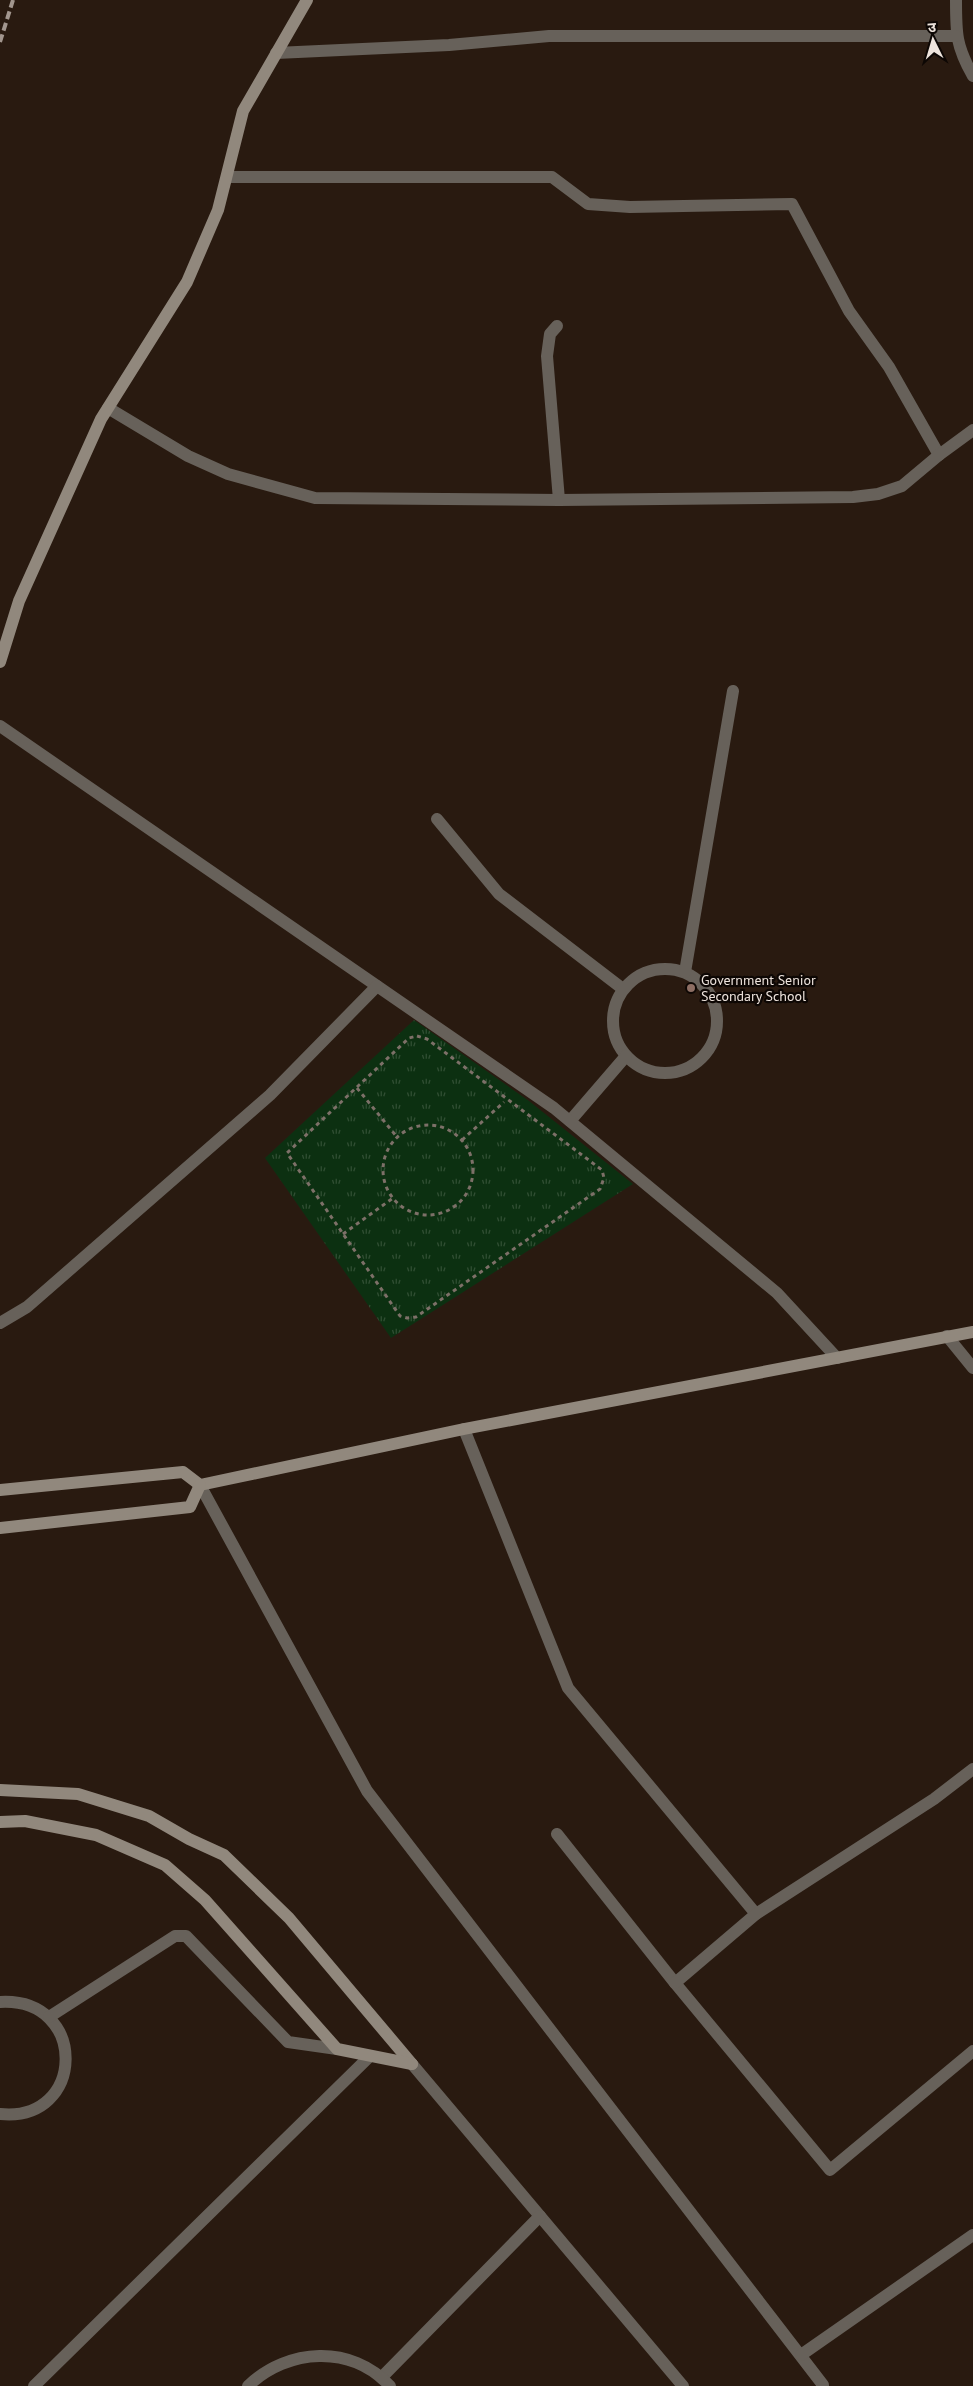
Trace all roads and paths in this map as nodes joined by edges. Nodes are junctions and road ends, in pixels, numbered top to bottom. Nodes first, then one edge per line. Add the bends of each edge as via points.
1 (307, 0) edge
2 (956, 0) edge
3 (956, 36) junction
4 (276, 54) junction
5 (973, 76) edge
6 (227, 177) junction
7 (557, 326) dead end
8 (108, 408) junction
9 (973, 430) edge
10 (938, 455) junction
11 (559, 500) junction
12 (0, 662) edge
13 (733, 691) dead end
14 (0, 726) edge
15 (437, 819) dead end
16 (685, 972) junction
17 (377, 986) junction
18 (623, 989) junction
19 (626, 1056) junction
20 (357, 1088) junction
21 (506, 1099) junction
22 (570, 1121) junction
23 (397, 1137) junction
24 (462, 1140) junction
25 (393, 1198) junction
26 (343, 1234) junction
27 (0, 1323) edge
28 (973, 1332) edge
29 (947, 1336) junction
30 (837, 1358) junction
31 (973, 1368) edge
32 (464, 1429) junction
33 (200, 1485) junction
34 (0, 1490) edge
35 (0, 1528) edge
36 (973, 1770) edge
37 (0, 1790) edge
38 (0, 1822) edge
39 (557, 1834) dead end
40 (756, 1914) junction
41 (675, 1983) junction
42 (0, 2002) edge
43 (49, 2017) junction
44 (337, 2049) junction
45 (973, 2051) edge
46 (370, 2056) junction
47 (412, 2064) junction
48 (0, 2114) edge
49 (540, 2216) junction
50 (973, 2235) edge
51 (801, 2355) junction
52 (386, 2382) edge
53 (823, 2385) dead end
54 (34, 2386) edge
55 (248, 2386) edge
56 (684, 2386) edge

1 - 4 street
2 - 3 street
3 - 4 street via 550,36
3 - 5 street
4 - 6 street via 242,111
6 - 8 street via 218,210 187,282
6 - 10 street via 552,177 588,204 630,208 792,204 849,311 889,367
7 - 11 street via 550,334 547,356
8 - 11 street via 196,460 228,474 315,498
8 - 12 street via 20,601
9 - 10 street
10 - 11 street via 902,486 869,495
13 - 16 street
14 - 17 street
15 - 18 street via 499,894
16 - 18 street via 669,968 652,970 637,976
16 - 19 street via 710,993 716,1009 718,1026 704,1055 692,1066 676,1072 658,1072 641,1067
17 - 22 street
17 - 27 street via 270,1094 27,1307
18 - 19 street via 615,1005 613,1023 617,1040
19 - 22 street
20 - 21 path via 409,1038 417,1036 427,1039
20 - 23 path
20 - 26 path via 287,1153
21 - 24 path
21 - 26 path via 602,1170 604,1178 600,1189 416,1317 400,1316
22 - 30 street via 777,1293
23 - 24 path via 410,1128 424,1125 451,1131
23 - 25 path via 383,1164 383,1180
24 - 25 path via 473,1166 472,1180 466,1194 456,1204 444,1212 413,1213
25 - 26 path
28 - 29 street
29 - 30 street
29 - 31 street
30 - 32 street
32 - 33 street
32 - 40 street via 568,1688
33 - 34 street via 183,1472
33 - 35 street via 190,1506
33 - 51 street via 367,1791
36 - 40 street via 934,1799
37 - 47 street via 78,1794 149,1816 224,1855 289,1918
38 - 44 street via 25,1821 96,1835 165,1865 205,1900
39 - 41 street
40 - 41 street
41 - 45 street via 830,2170
42 - 43 street via 15,2001 33,2006
43 - 44 street via 175,1936 186,1936 288,2042
43 - 48 street via 60,2032 66,2050 66,2069 59,2086 48,2101 31,2112 13,2116
44 - 46 street
46 - 47 street
46 - 54 street
47 - 49 street
49 - 52 street
49 - 56 street
50 - 51 street
51 - 53 street
52 - 55 street via 354,2361 323,2355 291,2359 262,2373

